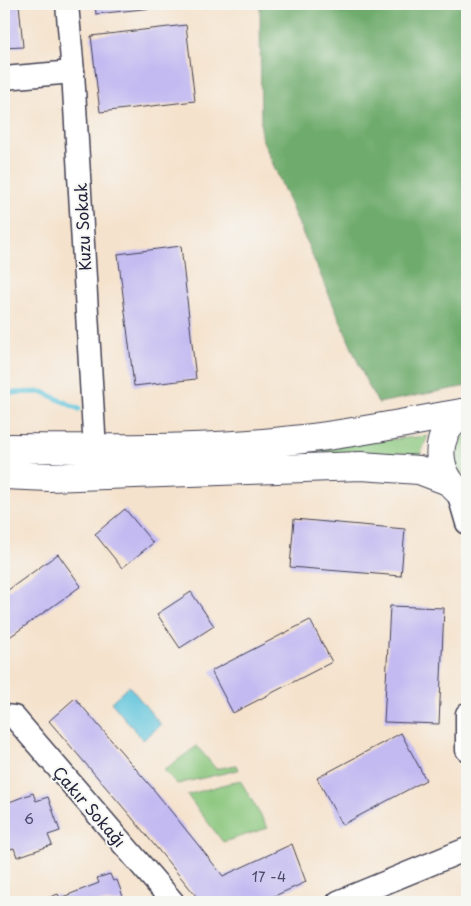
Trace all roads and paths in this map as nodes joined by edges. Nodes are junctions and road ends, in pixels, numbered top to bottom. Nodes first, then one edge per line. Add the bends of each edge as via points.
1 (67, 4) edge
2 (73, 72) junction
3 (4, 78) edge
4 (467, 412) edge
5 (4, 448) edge
6 (95, 450) junction
7 (4, 475) edge
8 (458, 490) edge
9 (467, 523) edge
10 (467, 714) edge
11 (4, 716) edge
12 (467, 750) edge
13 (467, 849) edge
14 (173, 902) edge
15 (338, 902) edge

1 - 2 street, Kuzu Sokak
2 - 3 street
2 - 6 street, Kuzu Sokak
4 - 6 main road via 303,440
4 - 8 main road via 445,434 440,450 442,466
5 - 6 main road
7 - 8 main road via 49,477 361,466 419,470
8 - 9 street
10 - 12 street
11 - 14 street, Çakır Sokağı via 14,717
13 - 15 street

